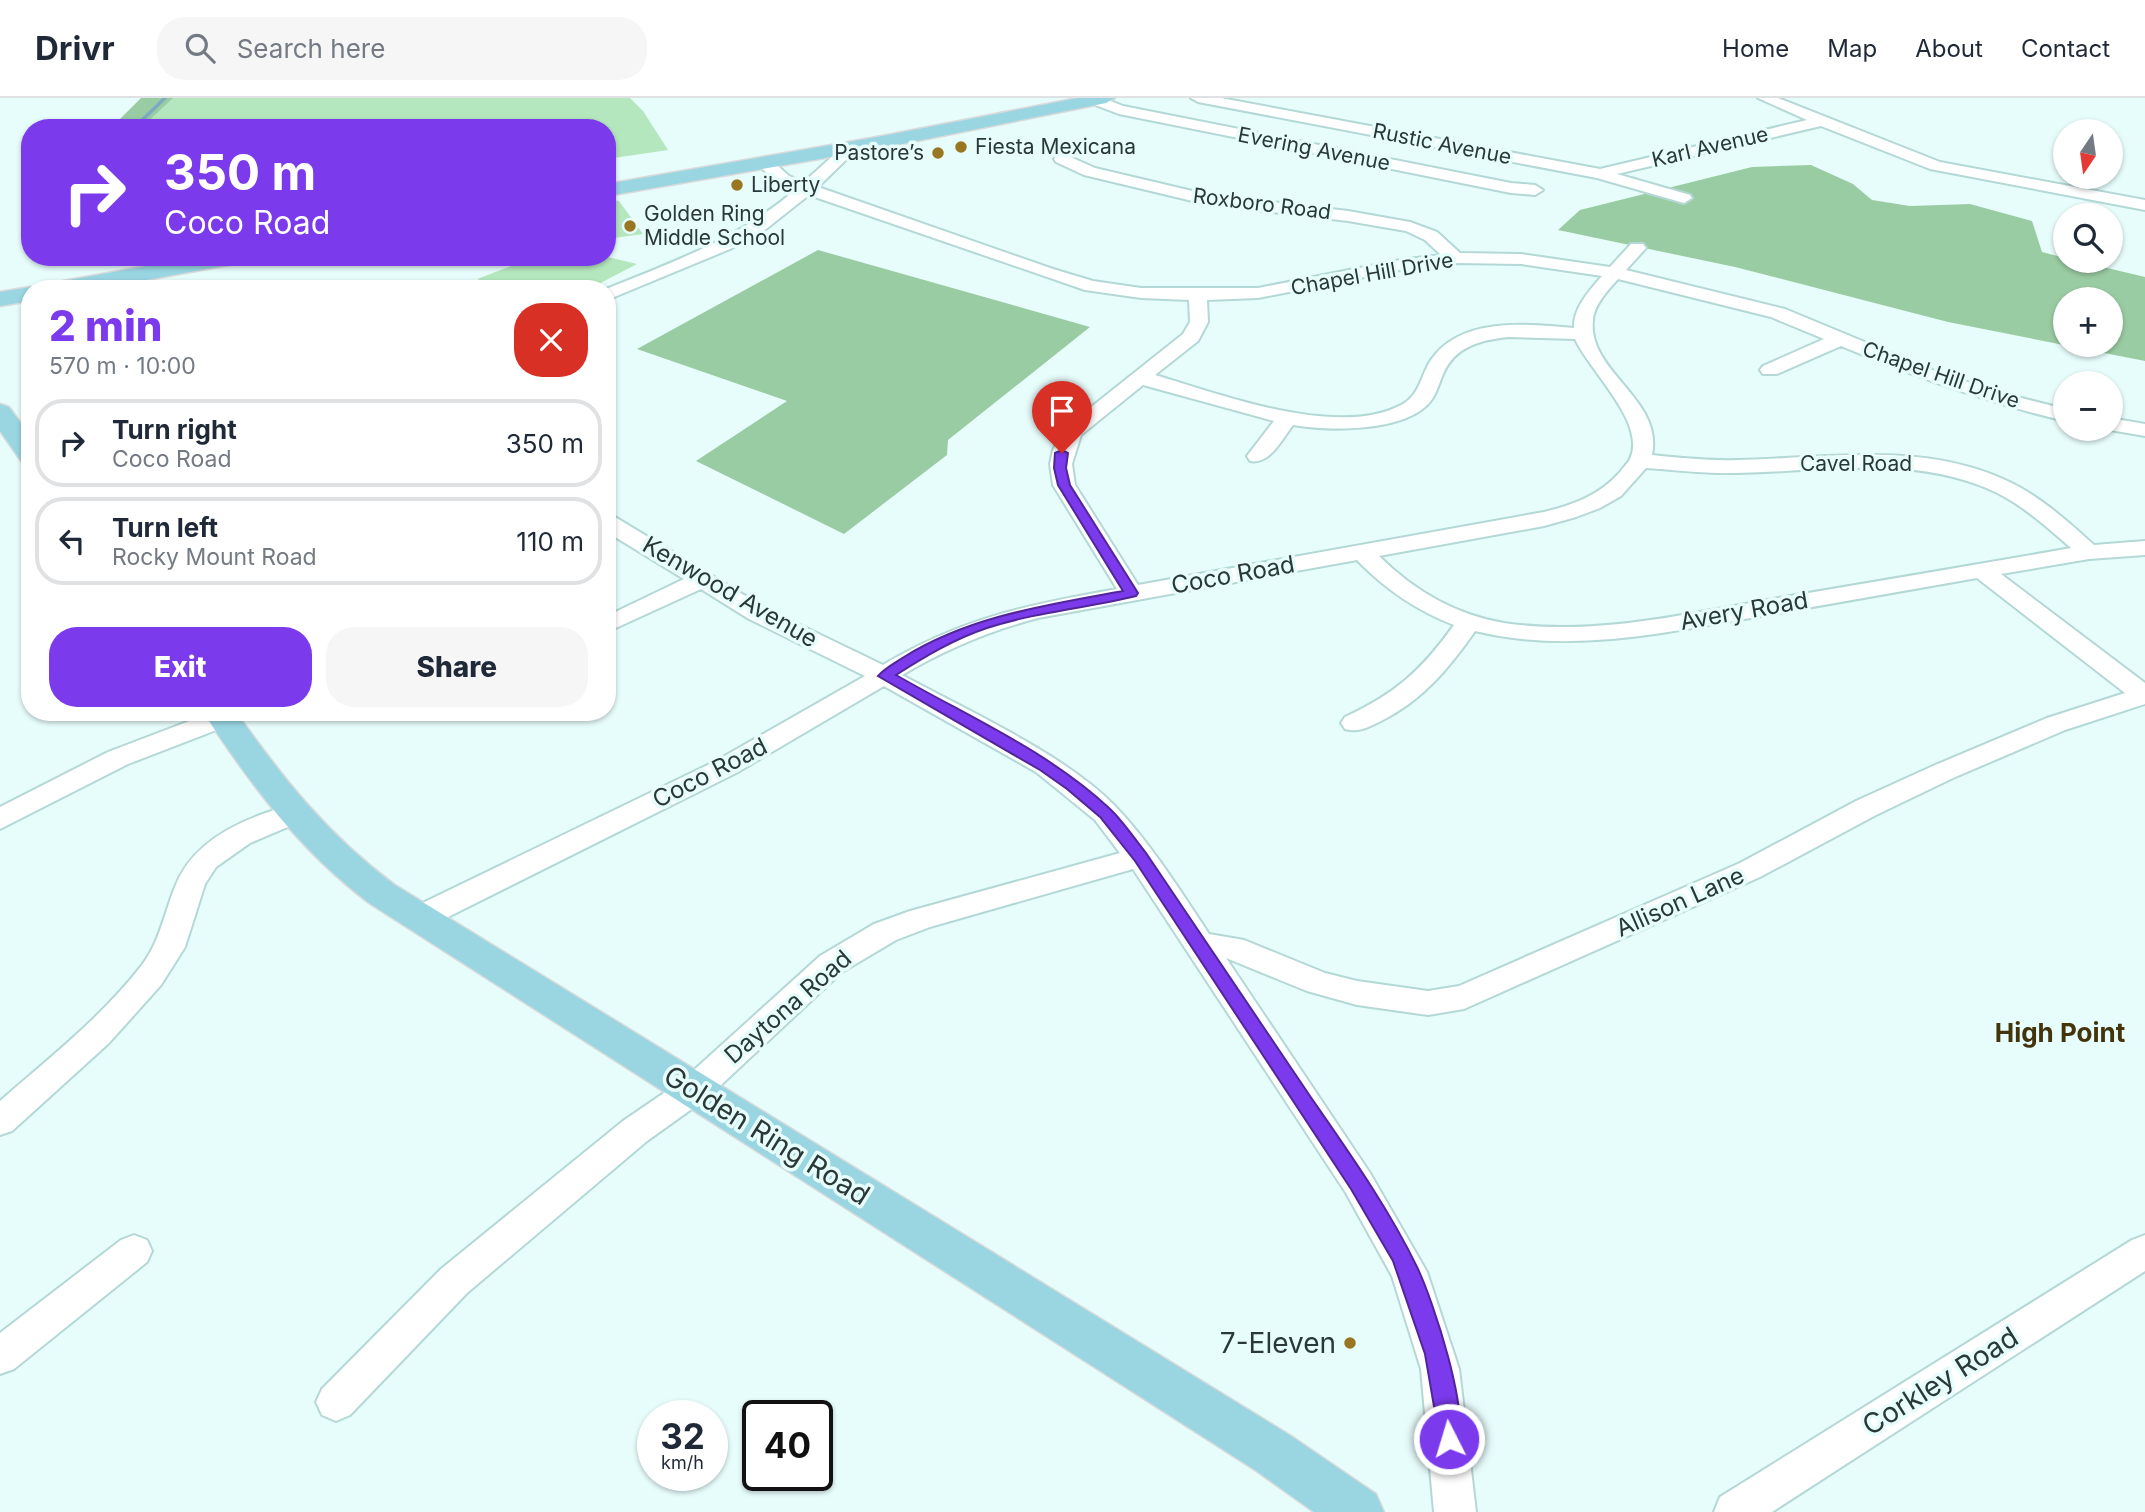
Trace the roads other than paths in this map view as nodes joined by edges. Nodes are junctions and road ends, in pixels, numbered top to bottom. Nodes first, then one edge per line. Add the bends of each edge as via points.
1 (1198, 98) edge
2 (1765, 98) edge
3 (1101, 99) edge
4 (1821, 121) junction
5 (851, 147) junction
6 (1062, 159) dead end
7 (764, 162) junction
8 (1599, 173) junction
9 (616, 188) edge
10 (807, 188) junction
11 (1535, 190) dead end
12 (1684, 198) dead end
13 (2145, 205) edge
14 (1637, 248) dead end
15 (1455, 258) junction
16 (184, 266) edge
17 (1616, 272) junction
18 (108, 280) edge
19 (616, 291) edge
20 (1198, 295) junction
21 (21, 296) edge
22 (0, 299) edge
23 (1582, 334) junction
24 (1840, 339) junction
25 (1770, 370) dead end
26 (1142, 378) junction
27 (0, 412) edge
28 (2053, 412) edge
29 (1287, 419) junction
30 (2123, 426) edge
31 (2145, 430) edge
32 (21, 442) edge
33 (1258, 456) dead end
34 (1640, 461) junction
35 (616, 527) edge
36 (2145, 548) edge
37 (1363, 552) junction
38 (2089, 552) junction
39 (1981, 570) junction
40 (702, 580) junction
41 (1131, 593) junction
42 (616, 621) edge
43 (1469, 622) junction
44 (885, 676) junction
45 (2145, 695) edge
46 (207, 721) edge
47 (225, 721) edge
48 (1354, 723) dead end
49 (292, 814) junction
50 (0, 819) edge
51 (1141, 857) junction
52 (419, 918) junction
53 (1200, 944) junction
54 (695, 1089) junction
55 (0, 1121) edge
56 (134, 1251) dead end
57 (2145, 1251) edge
58 (3, 1350) edge
59 (337, 1402) dead end
60 (1358, 1512) edge
61 (1454, 1512) edge
62 (1735, 1512) edge

1 - 8 street, Rustic Avenue
2 - 4 street
3 - 5 main road
3 - 11 street, Evering Avenue via 1119,110
4 - 8 street, Karl Avenue
4 - 13 street via 1926,163
5 - 7 main road
5 - 10 street
6 - 15 street, Roxboro Road via 1090,172 1205,199 1410,227 1431,236
7 - 9 main road
7 - 10 street, Chapel Hill Drive via 783,178
8 - 12 street, Rustic Avenue
10 - 19 street via 750,231
10 - 20 street, Chapel Hill Drive via 1068,280 1141,293
14 - 17 street
15 - 17 street, Chapel Hill Drive via 1521,259
15 - 20 street, Chapel Hill Drive via 1283,289
16 - 18 main road
17 - 23 street via 1585,311
17 - 24 street, Chapel Hill Drive via 1758,307
20 - 26 street via 1199,321 1191,337
21 - 22 main road
23 - 29 street via 1505,332 1465,341 1444,356 1424,398 1397,414 1340,423
23 - 34 street via 1633,410 1643,436
24 - 25 street
24 - 28 street, Chapel Hill Drive via 1952,384
26 - 29 street
26 - 41 street via 1073,431 1060,460 1064,485
27 - 32 main road
29 - 33 street
30 - 31 street
34 - 37 street, Coco Road via 1618,487 1580,509
34 - 38 street, Cavel Road via 1726,467 1882,460 1950,468 2021,497
35 - 40 street, Kenwood Avenue
36 - 38 street, Avery Road
37 - 41 street, Coco Road
37 - 43 street, Avery Road via 1409,594
38 - 39 street, Avery Road
39 - 43 street, Avery Road via 1602,635 1548,636
39 - 45 street
40 - 42 street
40 - 44 street, Kenwood Avenue via 758,614
41 - 44 street, Coco Road via 981,626 926,650
43 - 48 street via 1422,683 1395,704
44 - 51 street, Kenwood Avenue via 1073,785 1105,813
44 - 52 street, Coco Road via 726,767
45 - 53 street, Allison Lane via 2056,724 1943,772 1750,870 1464,997 1428,1003 1357,993 1318,983 1233,948
46 - 50 street via 118,758
47 - 49 main road, Golden Ring Road
49 - 52 main road, Golden Ring Road via 355,875
49 - 55 street via 245,834 207,859 193,879 177,929 151,976 94,1037
51 - 53 street, Kenwood Avenue
51 - 54 street, Daytona Road via 885,932 831,964
52 - 54 main road, Golden Ring Road
53 - 61 street, Kenwood Avenue via 1358,1184 1409,1272 1440,1369
54 - 59 street, Daytona Road via 635,1131 454,1280
54 - 60 main road, Golden Ring Road via 1273,1453
56 - 58 street
57 - 62 street, Corkley Road

